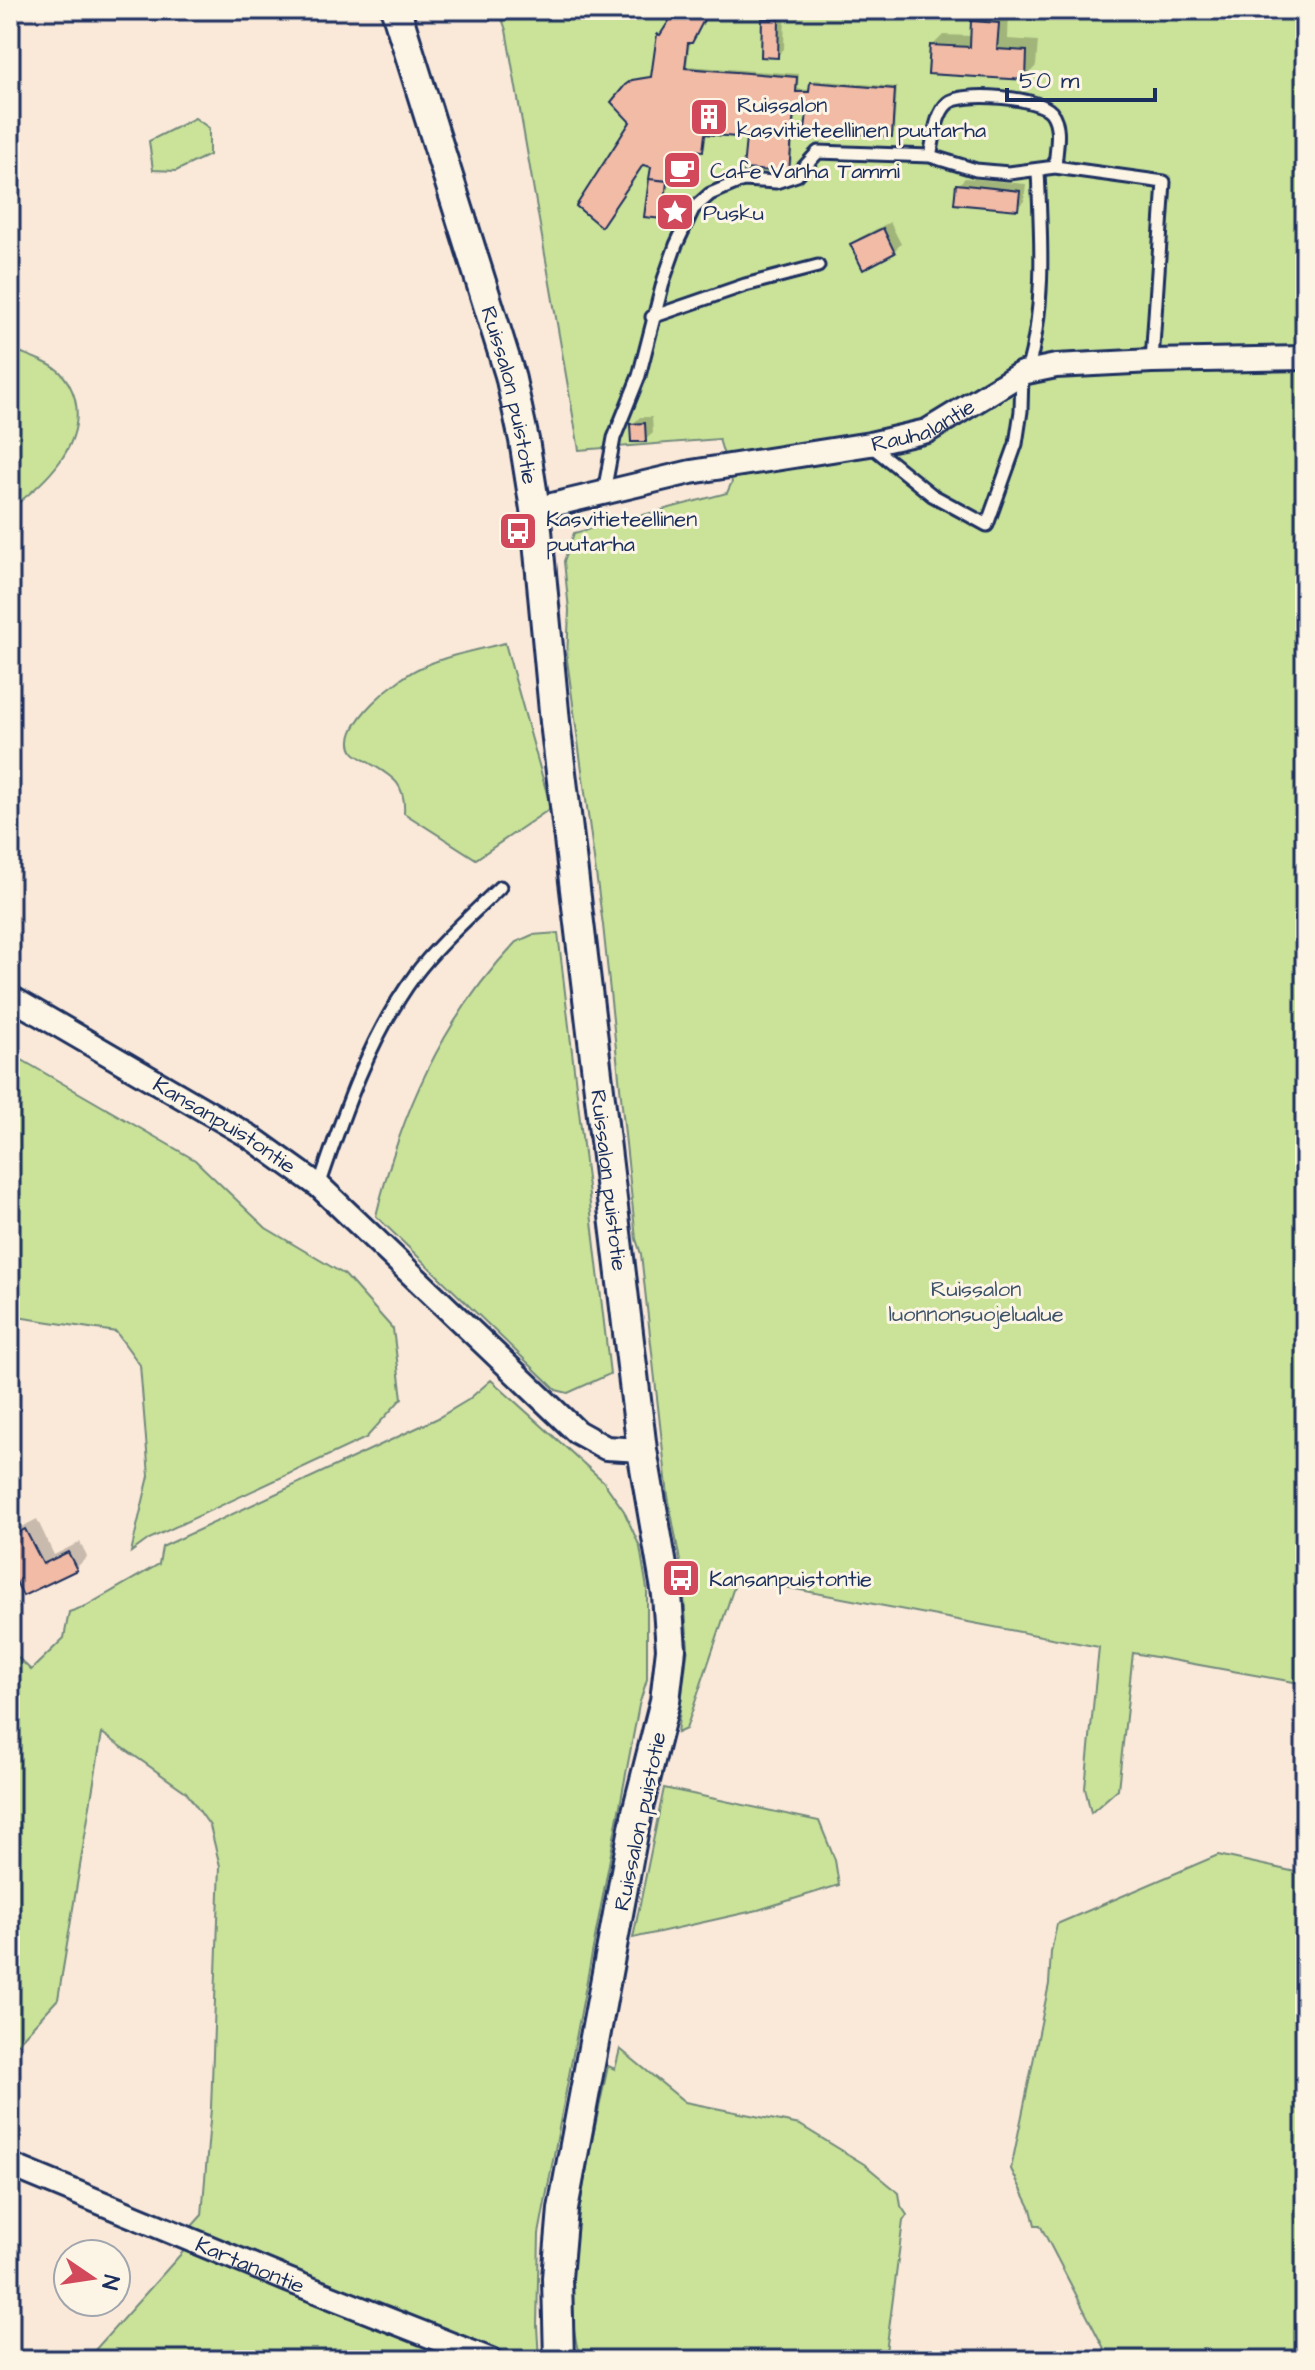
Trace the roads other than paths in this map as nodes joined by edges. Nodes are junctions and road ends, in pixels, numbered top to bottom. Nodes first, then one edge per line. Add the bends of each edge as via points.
1 (396, 10) edge
2 (930, 156) junction
3 (1055, 167) junction
4 (1038, 171) junction
5 (818, 266) dead end
6 (652, 317) junction
7 (1305, 358) edge
8 (1152, 361) junction
9 (1025, 373) junction
10 (870, 444) junction
11 (604, 492) junction
12 (535, 509) junction
13 (500, 887) dead end
14 (10, 997) edge
15 (319, 1186) junction
16 (642, 1450) junction
17 (10, 2165) edge
18 (491, 2360) edge
19 (559, 2360) edge

1 - 12 street, Ruissalon puistotie via 510,375
2 - 3 lane via 945,106 963,97 1011,99 1036,102 1054,116
2 - 4 lane via 976,170
2 - 6 lane via 818,152 797,175 776,182 743,180 710,194 693,209 676,245
3 - 4 lane
3 - 8 lane via 1164,182
4 - 9 lane via 1043,271 1038,335
5 - 6 lane
6 - 11 lane via 639,376 614,438
7 - 8 street, Rauhalantie
8 - 9 street, Rauhalantie via 1056,366
9 - 10 street, Rauhalantie via 927,431
9 - 10 lane via 1016,444 987,525 932,495
10 - 11 street, Rauhalantie via 691,472
11 - 12 street, Rauhalantie
12 - 16 street, Ruissalon puistotie via 555,722
13 - 15 lane via 417,971 384,1020
14 - 15 street, Kansanpuistontie via 249,1136
15 - 16 street, Kansanpuistontie via 577,1432 606,1448
16 - 19 street, Ruissalon puistotie via 671,1649 563,2209 557,2278
17 - 18 street, Kartanontie

